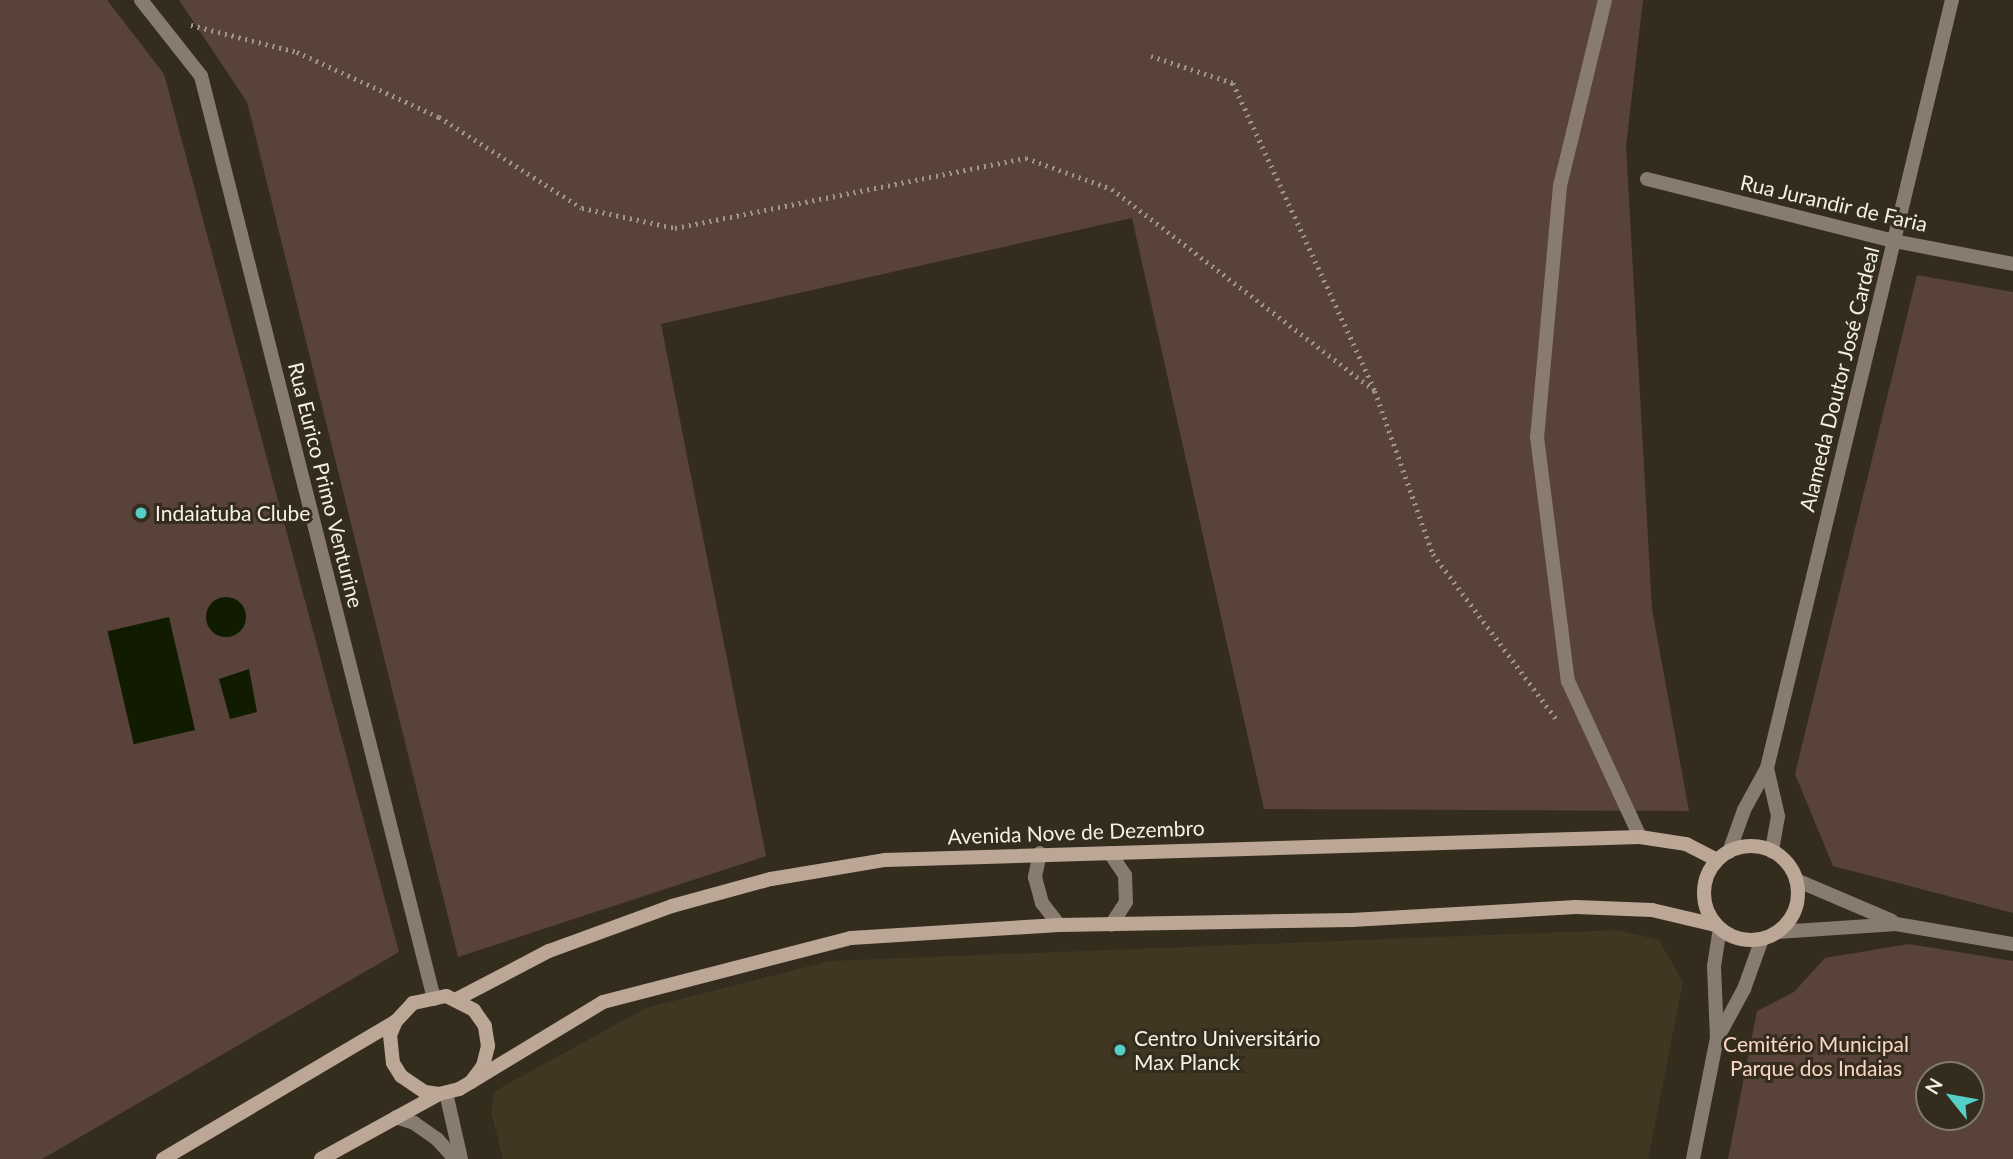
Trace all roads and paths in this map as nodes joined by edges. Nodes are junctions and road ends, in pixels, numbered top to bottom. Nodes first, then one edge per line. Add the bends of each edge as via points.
1 (141, 0) edge
2 (1605, 0) edge
3 (1952, 0) edge
4 (156, 16) junction
5 (1151, 56) dead end
6 (1647, 179) dead end
7 (1894, 241) junction
8 (2013, 264) edge
9 (1375, 391) junction
10 (1560, 724) dead end
11 (1768, 768) junction
12 (1640, 836) junction
13 (1772, 851) junction
14 (1040, 853) junction
15 (1110, 853) junction
16 (1723, 856) junction
17 (1796, 880) junction
18 (1896, 923) junction
19 (1059, 925) junction
20 (1111, 925) junction
21 (1718, 927) junction
22 (1777, 932) junction
23 (1762, 939) junction
24 (2013, 944) edge
25 (446, 998) junction
26 (396, 1021) junction
27 (1717, 1038) junction
28 (471, 1082) junction
29 (442, 1093) junction
30 (396, 1117) junction
31 (163, 1159) edge
32 (321, 1159) edge
33 (455, 1159) edge
34 (461, 1159) edge
35 (1693, 1159) edge

1 - 4 street, Rua Eurico Primo Venturine
2 - 12 street via 1560,186 1537,437 1568,681
3 - 7 street, Alameda Doutor José Cardeal
4 - 9 path via 297,52 439,117 582,208 675,228 1026,158 1112,189
4 - 25 street, Rua Eurico Primo Venturine via 201,76
5 - 9 path via 1233,83
6 - 7 street, Rua Jurandir de Faria
7 - 8 street, Rua Jurandir de Faria
7 - 11 street, Alameda Doutor José Cardeal
9 - 10 path via 1433,554
11 - 13 street, Alameda Doutor José Cardeal via 1778,816
11 - 16 street, Alameda Doutor José Cardeal
12 - 15 main road, Avenida Nove de Dezembro
12 - 16 main road, Avenida Nove de Dezembro
13 - 16 main road via 1750,846
13 - 17 main road
14 - 15 main road, Avenida Nove de Dezembro
14 - 19 street via 1035,877 1042,904
14 - 25 main road, Avenida Nove de Dezembro via 885,860 771,879 673,906 549,951
15 - 20 street via 1125,875 1126,902
16 - 21 main road via 1709,872 1704,899
17 - 18 street
17 - 22 main road via 1798,899 1791,918
18 - 22 street
18 - 24 street
19 - 20 main road
19 - 28 main road via 851,938 603,1002
20 - 21 main road via 1352,920 1576,907 1652,910
21 - 23 main road via 1740,940
21 - 27 street via 1714,966
22 - 23 main road
23 - 27 street via 1744,989
25 - 26 main road via 413,1003
25 - 28 main road via 474,1010 485,1026 486,1056
26 - 29 main road via 390,1049 401,1076 418,1089
26 - 31 main road
27 - 35 street
28 - 29 main road
29 - 30 main road
29 - 34 street
30 - 32 main road
30 - 33 street via 437,1139

